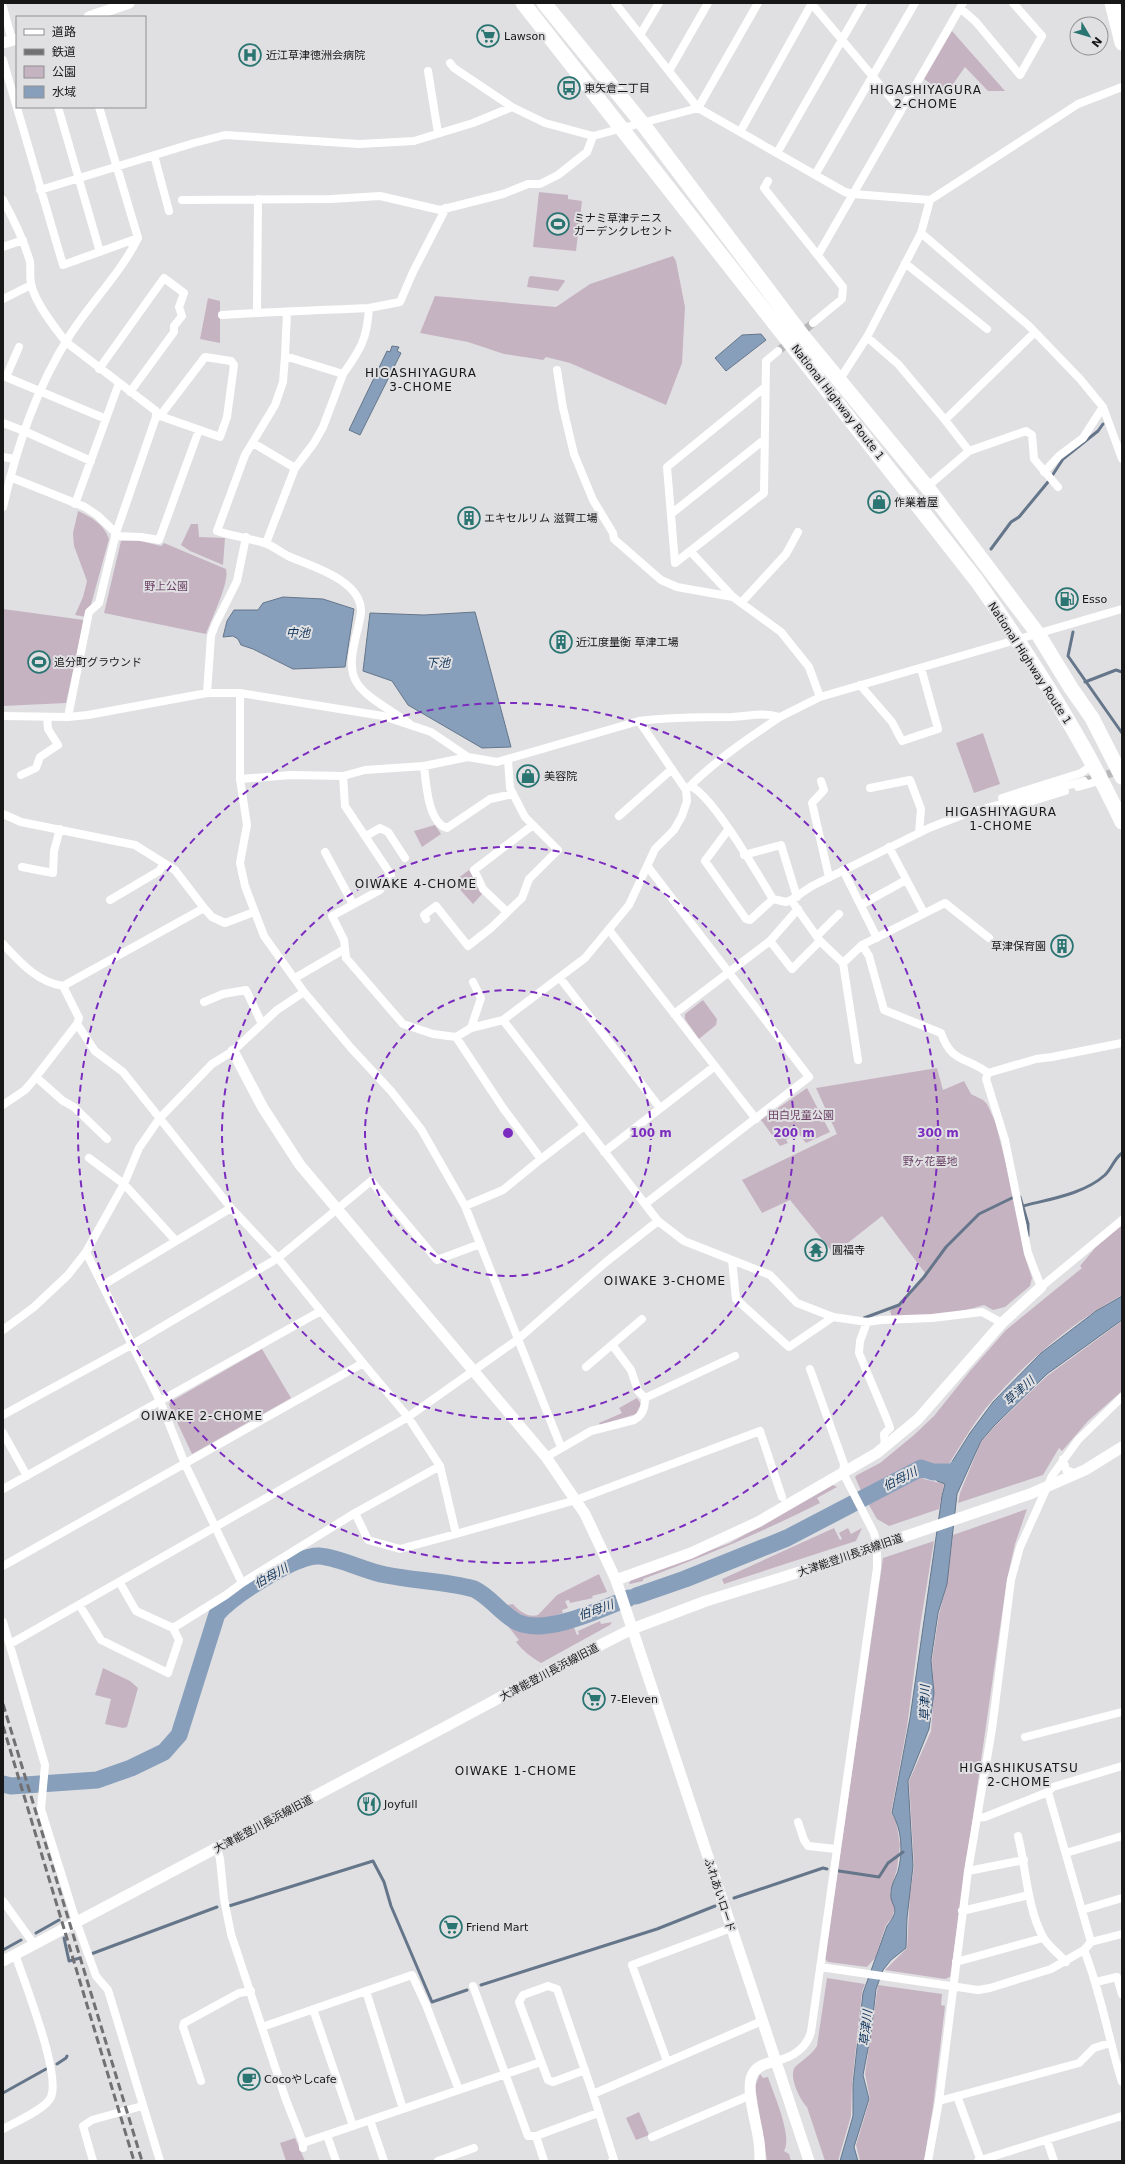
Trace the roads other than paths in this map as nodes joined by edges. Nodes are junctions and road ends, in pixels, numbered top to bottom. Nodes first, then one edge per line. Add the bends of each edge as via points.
1 (129, 3) edge
2 (523, 3) edge
3 (544, 3) edge
4 (615, 3) edge
5 (659, 3) edge
6 (708, 3) edge
7 (758, 3) edge
8 (811, 3) edge
9 (863, 3) edge
10 (915, 3) edge
11 (1013, 3) edge
12 (1112, 3) edge
13 (961, 6) edge
14 (3, 7) edge
15 (92, 16) edge
16 (640, 35) junction
17 (11, 40) edge
18 (842, 40) junction
19 (1122, 43) edge
20 (3, 60) edge
21 (450, 63) dead end
22 (428, 71) dead end
23 (669, 71) junction
24 (873, 76) junction
25 (1122, 87) edge
26 (16, 106) edge
27 (512, 107) junction
28 (17, 108) edge
29 (58, 108) edge
30 (99, 108) edge
31 (698, 108) junction
32 (901, 110) junction
33 (642, 123) junction
34 (621, 128) junction
35 (740, 132) junction
36 (438, 133) junction
37 (593, 136) junction
38 (777, 153) junction
39 (154, 155) junction
40 (117, 166) junction
41 (815, 175) junction
42 (79, 178) junction
43 (768, 181) dead end
44 (40, 190) junction
45 (853, 194) junction
46 (258, 199) junction
47 (3, 200) edge
48 (182, 200) dead end
49 (930, 200) junction
50 (446, 208) junction
51 (170, 211) dead end
52 (921, 233) junction
53 (138, 238) junction
54 (23, 240) junction
55 (3, 247) edge
56 (100, 252) junction
57 (818, 255) junction
58 (906, 263) junction
59 (31, 284) junction
60 (3, 299) edge
61 (369, 308) junction
62 (257, 312) junction
63 (287, 312) junction
64 (222, 315) dead end
65 (813, 322) tunnel mouth
66 (987, 329) dead end
67 (1034, 333) junction
68 (867, 337) junction
69 (66, 342) junction
70 (19, 347) dead end
71 (778, 351) tunnel mouth
72 (285, 356) junction
73 (99, 368) junction
74 (557, 370) dead end
75 (343, 374) junction
76 (840, 379) junction
77 (119, 383) junction
78 (765, 388) junction
79 (39, 392) junction
80 (130, 392) junction
81 (1103, 407) junction
82 (158, 417) junction
83 (106, 419) junction
84 (945, 420) junction
85 (3, 423) edge
86 (24, 430) junction
87 (199, 430) junction
88 (764, 440) junction
89 (253, 443) junction
90 (970, 451) junction
91 (3, 457) edge
92 (14, 459) junction
93 (1122, 459) edge
94 (91, 461) junction
95 (295, 468) junction
96 (1044, 472) junction
97 (10, 477) junction
98 (927, 487) junction
99 (1058, 487) dead end
100 (75, 504) junction
101 (3, 507) edge
102 (671, 514) junction
103 (798, 532) dead end
104 (116, 535) junction
105 (246, 537) junction
106 (266, 543) junction
107 (692, 552) junction
108 (733, 597) junction
109 (741, 603) junction
110 (1122, 609) edge
111 (1038, 634) junction
112 (1018, 640) junction
113 (921, 668) junction
114 (860, 685) junction
115 (207, 693) junction
116 (240, 693) junction
117 (820, 697) junction
118 (3, 716) edge
119 (47, 717) junction
120 (68, 717) junction
121 (780, 717) junction
122 (639, 721) junction
123 (410, 724) junction
124 (468, 757) junction
125 (508, 760) junction
126 (1094, 764) junction
127 (424, 766) junction
128 (672, 769) junction
129 (21, 775) dead end
130 (343, 776) junction
131 (1122, 777) edge
132 (240, 779) junction
133 (1102, 780) junction
134 (821, 781) dead end
135 (1084, 781) tunnel mouth
136 (688, 788) junction
137 (870, 788) dead end
138 (513, 794) junction
139 (1003, 803) junction
140 (3, 814) edge
141 (619, 816) dead end
142 (1122, 822) edge
143 (533, 825) junction
144 (60, 829) junction
145 (728, 830) junction
146 (919, 833) junction
147 (366, 836) junction
148 (889, 847) junction
149 (325, 852) dead end
150 (744, 855) junction
151 (405, 858) dead end
152 (164, 863) junction
153 (22, 867) dead end
154 (648, 867) junction
155 (843, 870) junction
156 (829, 877) junction
157 (906, 880) junction
158 (773, 899) junction
159 (794, 899) junction
160 (110, 900) dead end
161 (353, 904) junction
162 (861, 905) junction
163 (204, 908) junction
164 (798, 909) junction
165 (506, 911) junction
166 (254, 912) junction
167 (924, 913) junction
168 (839, 914) dead end
169 (426, 920) dead end
170 (609, 930) junction
171 (877, 938) junction
172 (989, 938) dead end
173 (818, 939) junction
174 (770, 941) junction
175 (3, 944) edge
176 (862, 945) junction
177 (344, 950) junction
178 (843, 963) junction
179 (729, 972) junction
180 (295, 978) junction
181 (560, 978) junction
182 (473, 982) dead end
183 (63, 986) junction
184 (304, 992) junction
185 (204, 1002) dead end
186 (674, 1014) junction
187 (503, 1020) junction
188 (77, 1024) junction
189 (262, 1024) junction
190 (471, 1028) junction
191 (456, 1037) junction
192 (1122, 1043) edge
193 (233, 1051) junction
194 (858, 1060) dead end
195 (715, 1066) junction
196 (988, 1073) junction
197 (36, 1077) junction
198 (3, 1105) edge
199 (660, 1108) junction
200 (159, 1119) junction
201 (756, 1119) junction
202 (584, 1126) junction
203 (107, 1139) dead end
204 (604, 1152) junction
205 (89, 1158) dead end
206 (541, 1159) junction
207 (124, 1184) junction
208 (645, 1204) junction
209 (465, 1206) junction
210 (231, 1208) junction
211 (337, 1210) junction
212 (1122, 1220) edge
213 (658, 1221) junction
214 (176, 1241) junction
215 (480, 1244) junction
216 (86, 1252) junction
217 (278, 1258) junction
218 (732, 1260) junction
219 (103, 1285) junction
220 (1041, 1287) junction
221 (319, 1312) junction
222 (833, 1317) junction
223 (642, 1319) dead end
224 (867, 1322) junction
225 (1002, 1323) junction
226 (3, 1330) edge
227 (517, 1340) junction
228 (133, 1344) junction
229 (613, 1346) junction
230 (735, 1356) dead end
231 (363, 1363) junction
232 (586, 1367) dead end
233 (810, 1368) dead end
234 (474, 1370) junction
235 (1122, 1397) edge
236 (645, 1398) junction
237 (160, 1401) junction
238 (3, 1415) edge
239 (408, 1417) junction
240 (3, 1433) edge
241 (561, 1447) junction
242 (885, 1447) junction
243 (1122, 1447) edge
244 (546, 1457) junction
245 (1063, 1459) junction
246 (185, 1464) junction
247 (440, 1466) junction
248 (843, 1473) junction
249 (1076, 1474) junction
250 (27, 1476) junction
251 (1045, 1488) junction
252 (3, 1489) edge
253 (782, 1497) dead end
254 (576, 1500) junction
255 (355, 1512) junction
256 (216, 1528) junction
257 (456, 1534) junction
258 (877, 1545) junction
259 (3, 1566) edge
260 (120, 1583) junction
261 (242, 1583) junction
262 (617, 1583) junction
263 (80, 1606) junction
264 (3, 1622) edge
265 (173, 1628) junction
266 (632, 1629) junction
267 (10, 1644) junction
268 (1122, 1712) edge
269 (1026, 1737) dead end
270 (1122, 1766) edge
271 (1048, 1792) junction
272 (977, 1818) junction
273 (798, 1822) dead end
274 (1018, 1836) dead end
275 (1122, 1836) edge
276 (217, 1848) junction
277 (836, 1849) junction
278 (1066, 1853) junction
279 (1024, 1860) junction
280 (968, 1871) junction
281 (1030, 1895) junction
282 (1122, 1898) edge
283 (3, 1901) edge
284 (1082, 1910) junction
285 (962, 1911) junction
286 (76, 1921) junction
287 (731, 1928) junction
288 (1122, 1934) edge
289 (1043, 1938) junction
290 (1091, 1942) junction
291 (34, 1944) junction
292 (1084, 1950) junction
293 (15, 1954) junction
294 (3, 1961) edge
295 (956, 1962) junction
296 (1066, 1962) junction
297 (820, 1967) junction
298 (1096, 1982) junction
299 (948, 1985) junction
300 (473, 1986) dead end
301 (251, 1991) junction
302 (366, 1991) junction
303 (1122, 1994) edge
304 (312, 2009) junction
305 (762, 2022) junction
306 (262, 2027) junction
307 (1110, 2043) junction
308 (776, 2061) junction
309 (541, 2062) junction
310 (666, 2062) junction
311 (586, 2070) junction
312 (504, 2074) junction
313 (201, 2081) dead end
314 (1122, 2082) edge
315 (459, 2090) junction
316 (593, 2094) junction
317 (751, 2095) junction
318 (957, 2096) junction
319 (939, 2101) junction
320 (142, 2106) junction
321 (403, 2109) junction
322 (598, 2113) junction
323 (1122, 2116) edge
324 (370, 2120) junction
325 (353, 2126) junction
326 (3, 2129) edge
327 (327, 2135) junction
328 (536, 2136) junction
329 (652, 2137) dead end
330 (1046, 2140) junction
331 (474, 2148) dead end
332 (93, 2161) edge
333 (160, 2161) edge
334 (336, 2161) edge
335 (384, 2161) edge
336 (438, 2161) edge
337 (544, 2161) edge
338 (612, 2161) edge
339 (760, 2161) edge
340 (809, 2161) edge
341 (928, 2161) edge
342 (980, 2161) edge
343 (1054, 2161) edge

1 - 15 street
2 - 34 highway, National Highway Route 1
3 - 33 highway, National Highway Route 1
4 - 16 street
5 - 16 street
6 - 23 street
7 - 31 street
8 - 18 street
8 - 35 street
9 - 18 street
10 - 24 street
11 - 13 street via 1042,36 1020,75
12 - 19 highway
13 - 32 street
14 - 17 street
16 - 23 street
18 - 24 street
18 - 38 street
20 - 26 street
21 - 27 street
22 - 36 street
23 - 31 street
24 - 32 street
24 - 41 street
25 - 49 street via 1078,104
27 - 36 street via 473,123
27 - 37 street via 545,123
28 - 44 street
29 - 42 street
30 - 40 street
31 - 33 street
31 - 35 street
32 - 45 street
33 - 34 street
33 - 76 highway, National Highway Route 1 via 802,334
34 - 37 street
34 - 112 highway, National Highway Route 1 via 912,497 977,581
35 - 38 street
36 - 39 street via 414,141 359,144 225,135
37 - 50 street via 586,152 558,175 540,184 528,184 503,194
38 - 41 street
39 - 40 street
39 - 51 street
40 - 42 street
40 - 53 street
41 - 45 street
42 - 44 street
42 - 56 street
43 - 57 street via 764,188
44 - 56 street via 63,265
45 - 49 street
45 - 57 street
46 - 48 street
46 - 50 street via 380,196 428,209
46 - 62 street
47 - 54 street
49 - 52 street
50 - 61 street via 400,302
52 - 58 street
52 - 67 street via 1000,300
53 - 56 street
53 - 69 street via 126,260
54 - 55 street
54 - 59 street via 30,264
57 - 65 street via 843,287 842,299
58 - 66 street
58 - 68 street
59 - 60 street
59 - 69 street via 41,305
61 - 63 street
61 - 75 street via 367,332 360,350
62 - 63 street
62 - 64 street
63 - 72 street
67 - 81 street via 1080,379
67 - 84 street
68 - 76 street
68 - 84 street via 898,364
69 - 73 street
69 - 79 street
70 - 79 street via 6,377
71 - 78 street via 766,361
72 - 75 street
72 - 89 street via 282,382 275,406
73 - 77 street
73 - 80 street via 164,278 184,293 179,307 182,316 174,326 174,332
74 - 108 street via 574,454 593,500 614,539 661,580 684,588
75 - 95 street via 314,443
76 - 98 highway, National Highway Route 1
77 - 80 street
77 - 83 street
78 - 88 street
78 - 102 street via 667,467
79 - 83 street
79 - 86 street
80 - 82 street via 156,411
81 - 93 street
81 - 96 street via 1083,438 1059,456
82 - 87 street
82 - 87 street via 205,357 231,361 234,365 227,417 220,437
82 - 104 street
83 - 94 street
84 - 90 street
85 - 86 street
86 - 92 street
86 - 94 street
87 - 104 street via 158,540
88 - 102 street
88 - 107 street via 764,493
89 - 95 street
89 - 105 street via 245,455 217,531
90 - 96 street via 1026,431 1032,436 1034,459
90 - 98 street
91 - 92 street
92 - 97 street
94 - 100 street
95 - 106 street
96 - 99 street
97 - 100 street
97 - 101 street
98 - 111 highway, National Highway Route 1
100 - 104 street via 97,515
102 - 107 street via 676,563
103 - 109 street via 786,554
104 - 120 street via 99,604 89,612
105 - 106 street
105 - 115 street via 237,581 212,636
106 - 123 street via 286,555 328,573 351,588 359,598 361,610 352,664 354,677 361,689
107 - 108 street
108 - 109 street
109 - 117 street via 780,632 809,667
110 - 111 street
111 - 112 street
111 - 131 highway, National Highway Route 1 via 1070,688 1092,718
112 - 113 street
112 - 126 highway, National Highway Route 1
113 - 114 street
113 - 114 street via 938,729 902,741 892,722
114 - 117 street
115 - 116 street
115 - 120 street
116 - 123 street via 383,716
116 - 132 street
117 - 121 street
118 - 119 street
119 - 120 street
119 - 129 street via 48,729 58,745 40,758 36,768
121 - 122 street via 766,713
121 - 136 street via 744,740
122 - 125 street
122 - 128 street
123 - 124 street via 431,732
124 - 125 street via 492,762
124 - 127 street
125 - 138 street via 510,788
126 - 133 highway, National Highway Route 1
126 - 139 street via 1081,773 1002,798
127 - 130 street via 365,770
127 - 138 street via 431,812 442,827 447,828 490,799
128 - 136 street
128 - 141 street
130 - 132 street via 291,775
130 - 147 street via 345,806
132 - 166 street via 246,825 240,863
133 - 139 street via 1006,809
133 - 142 highway, National Highway Route 1
134 - 156 street via 824,790 812,803
135 - 139 street
136 - 145 street via 702,793
136 - 154 street via 682,816 674,830 656,849
137 - 146 street via 910,780 922,808
138 - 143 street via 524,817
139 - 146 street via 964,814
140 - 144 street via 21,822
143 - 165 street via 558,850 530,879 522,898
143 - 165 street via 474,870 483,889
144 - 152 street via 134,845
144 - 153 street via 54,851 53,873
145 - 150 street
145 - 158 street via 705,861 746,919 750,920
146 - 148 street
147 - 151 street via 380,828 388,832
147 - 161 street via 391,875 380,890
148 - 155 street
148 - 157 street
149 - 161 street
150 - 158 street
150 - 159 street via 781,845
152 - 160 street via 159,871
152 - 163 street via 175,870
154 - 170 street via 629,906
154 - 179 street
155 - 156 street
155 - 162 street
156 - 159 street
157 - 162 street
157 - 167 street
158 - 159 street via 786,902
159 - 164 street
161 - 177 street via 332,916 344,940
162 - 171 street
163 - 166 street via 212,917 225,923
163 - 183 street
164 - 173 street
164 - 174 street
165 - 169 street via 491,928 468,946 436,906 424,915
166 - 180 street via 264,936
167 - 171 street
167 - 172 street via 945,903
168 - 173 street
170 - 181 street via 585,958
170 - 186 street
171 - 176 street
173 - 174 street via 792,969
173 - 178 street
174 - 179 street
175 - 183 street via 34,974 51,984
176 - 178 street
176 - 196 street via 869,956 884,1010 940,1034 946,1048 955,1056
177 - 180 street
177 - 191 street via 346,958 403,1024 433,1034
178 - 194 street
179 - 186 street
179 - 201 street via 809,1077
180 - 184 street
181 - 187 street
181 - 199 street
182 - 190 street via 481,998
183 - 188 street via 79,1018
184 - 189 street
184 - 209 street via 421,1129
185 - 189 street via 223,994 246,990
186 - 195 street
187 - 190 street
187 - 202 street
188 - 197 street
188 - 200 street via 95,1051 123,1072
189 - 193 street
190 - 191 street
191 - 206 street via 503,1108
192 - 196 street via 1036,1059
193 - 200 street via 212,1064
193 - 211 street, ふれあいロード via 280,1137
195 - 199 street
195 - 201 street
196 - 220 street via 986,1079 1005,1140 1028,1253
197 - 198 street via 25,1090
197 - 203 street via 63,1102 74,1107
199 - 204 street
200 - 207 street via 139,1148
200 - 210 street
201 - 208 street
202 - 204 street
202 - 206 street
204 - 208 street
205 - 207 street
206 - 209 street via 502,1190
207 - 214 street
207 - 216 street
208 - 213 street
209 - 215 street
210 - 214 street
210 - 217 street
211 - 215 street via 371,1181 437,1260
211 - 217 street
211 - 234 street, ふれあいロード
212 - 220 street
213 - 218 street via 684,1241
213 - 227 street via 606,1262
214 - 219 street
215 - 227 street
216 - 219 street
216 - 226 street via 68,1275
217 - 221 street
217 - 228 street
218 - 222 street via 770,1275 797,1303
218 - 222 street via 736,1299 789,1347
219 - 228 street
220 - 225 street
221 - 231 street
221 - 237 street
222 - 224 street
223 - 229 street
224 - 225 street via 982,1312
224 - 242 street via 860,1341 859,1353 890,1428 884,1434
225 - 242 street via 918,1419
227 - 234 street
227 - 241 street
228 - 237 street
228 - 238 street
229 - 232 street
229 - 236 street via 631,1370 638,1391
230 - 236 street
231 - 239 street
231 - 246 street
233 - 248 street via 844,1464
234 - 239 street
234 - 244 street, ふれあいロード
235 - 245 street via 1091,1425
236 - 241 street via 645,1406 640,1417 592,1431
237 - 246 street
237 - 250 street
239 - 247 street
239 - 256 street
240 - 250 street
241 - 244 street
242 - 248 street
243 - 249 street, 大津能登川長浜線旧道
244 - 254 street, ふれあいロード
245 - 249 street via 1066,1470
245 - 251 street
246 - 256 street
246 - 259 street
247 - 255 street
247 - 257 street
248 - 258 street
248 - 262 street via 743,1529
249 - 251 street, 大津能登川長浜線旧道
250 - 252 street
251 - 258 street, 大津能登川長浜線旧道
251 - 272 street via 1020,1547 1011,1580 992,1729
253 - 254 street via 760,1431
254 - 257 street
254 - 262 street, ふれあいロード via 594,1531
255 - 257 street via 368,1540 400,1549
255 - 261 street
256 - 260 street
256 - 261 street
258 - 266 street, 大津能登川長浜線旧道 via 706,1601
258 - 277 street via 877,1568
260 - 263 street
260 - 265 street via 136,1611
261 - 265 street
262 - 266 street, ふれあいロード
263 - 265 street via 101,1640 168,1673 179,1640
263 - 267 street
264 - 267 street
266 - 276 street, 大津能登川長浜線旧道
266 - 287 street, ふれあいロード
267 - 286 street via 43,1759 41,1809
268 - 269 street
270 - 271 street via 1053,1787
271 - 272 street
271 - 278 street
272 - 280 street
273 - 277 street via 808,1846
274 - 279 street
275 - 278 street
276 - 286 street, 大津能登川長浜線旧道
276 - 301 street via 231,1934
277 - 297 street
278 - 284 street
279 - 280 street
279 - 281 street
280 - 285 street
281 - 285 street
281 - 289 street
282 - 284 street
283 - 291 street
284 - 290 street
285 - 295 street
286 - 291 street, 大津能登川長浜線旧道
286 - 320 street via 96,1976 108,1990
287 - 305 street, ふれあいロード
287 - 310 street via 632,1965
288 - 290 street
289 - 295 street
289 - 296 street
290 - 292 street
291 - 293 street, 大津能登川長浜線旧道
292 - 296 street
292 - 298 street
293 - 294 street, 大津能登川長浜線旧道
293 - 326 street via 50,2061 52,2097 45,2105
295 - 299 street
296 - 299 street via 990,1988 978,1990
297 - 299 street
297 - 308 street via 808,2042 794,2054
298 - 303 street via 1117,1977
298 - 307 street
299 - 319 street
300 - 312 street
301 - 306 street
301 - 313 street via 239,1994 184,2023 183,2027
302 - 304 street
302 - 315 street via 414,1976
302 - 321 street
304 - 306 street
304 - 325 street
305 - 308 street, ふれあいロード
305 - 310 street
306 - 327 street via 303,2145
307 - 314 street
307 - 318 street via 1094,2048 1079,2063
308 - 317 street via 765,2064 754,2072 750,2079
308 - 340 street, ふれあいロード
309 - 311 street via 548,2080 553,2082
309 - 311 street via 519,2002 523,1995 548,1986 557,1989
309 - 312 street
310 - 316 street
311 - 316 street
312 - 315 street
312 - 328 street via 528,2136
315 - 321 street
316 - 322 street
317 - 329 street
317 - 339 street via 759,2138
318 - 319 street
318 - 342 street
319 - 341 street
320 - 332 street via 92,2120 83,2126
320 - 333 street
321 - 324 street
322 - 328 street
322 - 338 street via 614,2160
323 - 330 street
324 - 325 street
324 - 335 street
325 - 327 street
327 - 334 street
328 - 337 street
330 - 342 street
330 - 343 street
331 - 336 street

